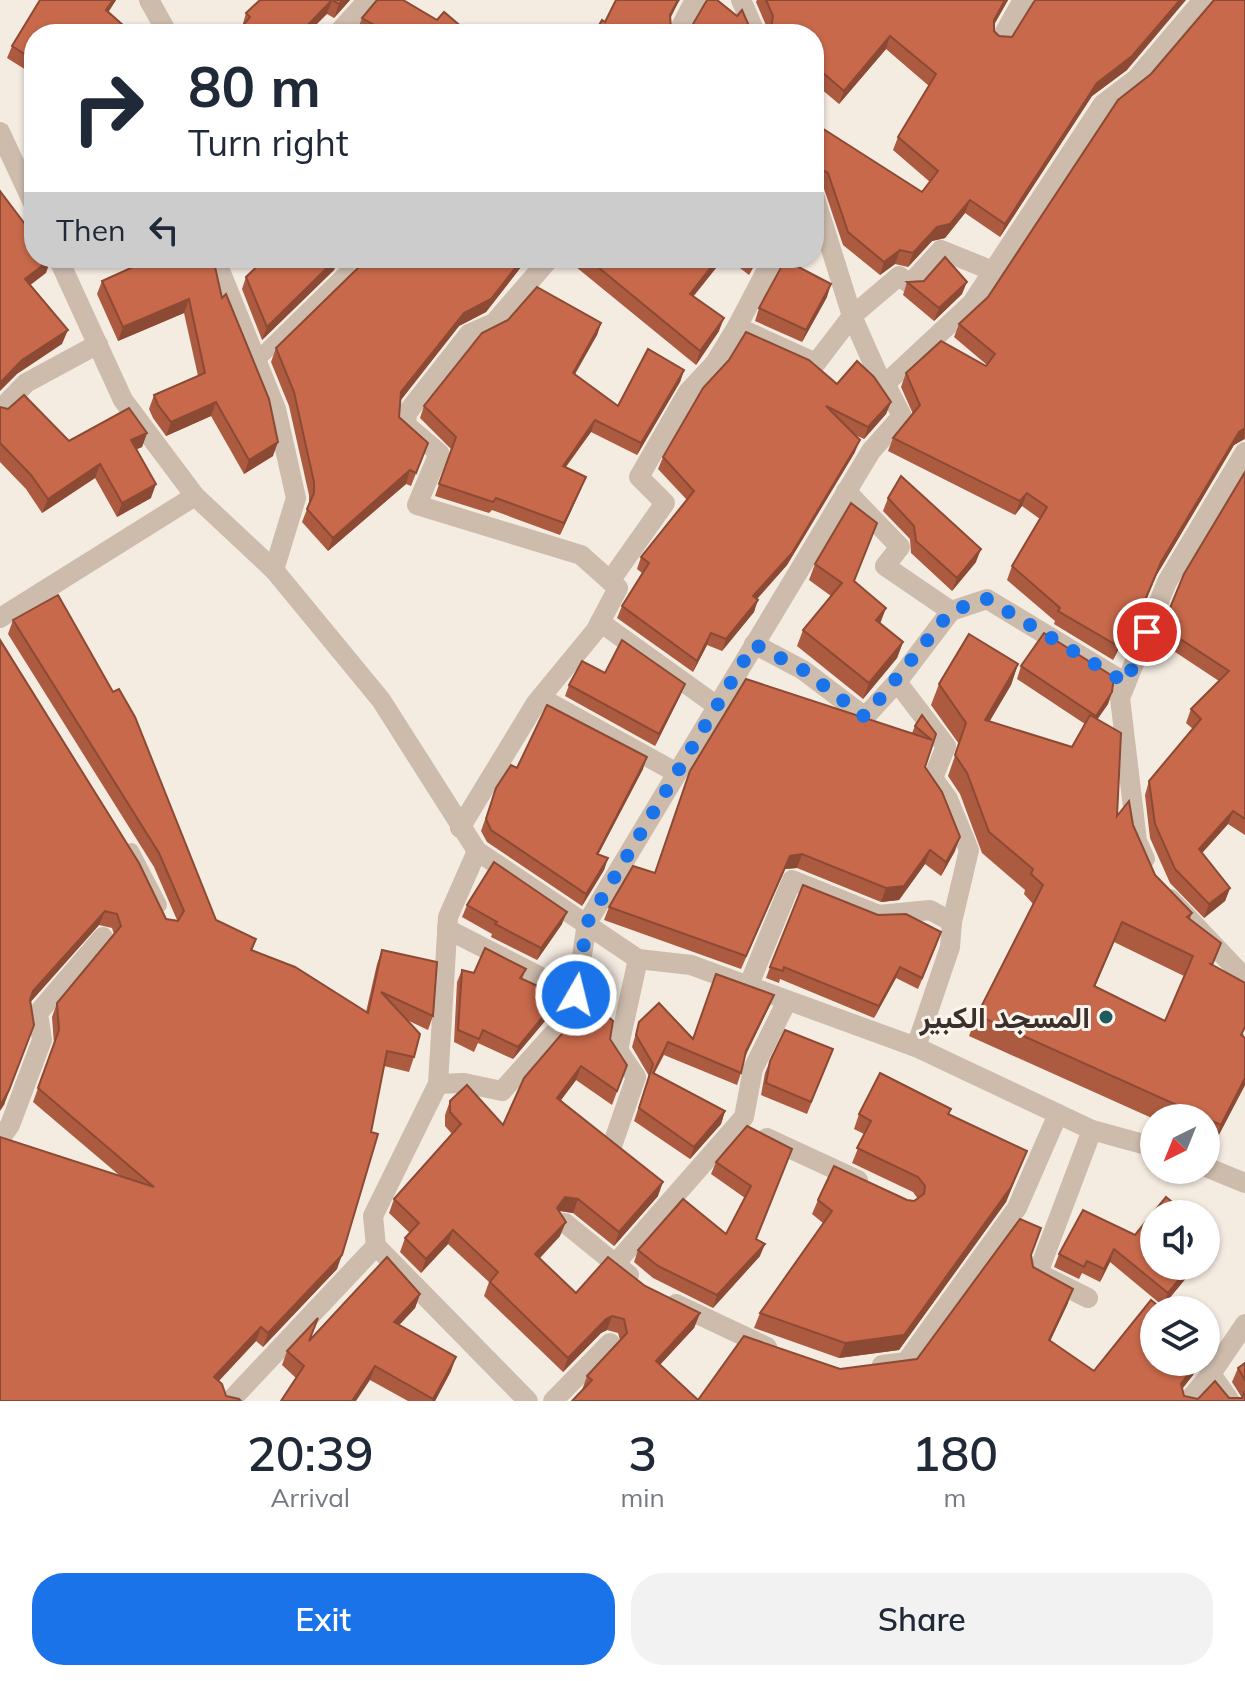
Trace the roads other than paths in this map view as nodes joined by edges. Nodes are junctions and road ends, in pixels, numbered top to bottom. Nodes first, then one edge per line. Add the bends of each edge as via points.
1 (149, 0) edge
2 (368, 0) edge
3 (695, 0) edge
4 (741, 0) edge
5 (1023, 0) edge
6 (1203, 0) edge
7 (162, 24) edge
8 (346, 24) edge
9 (682, 24) edge
10 (752, 24) edge
11 (1001, 39) edge
12 (0, 132) edge
13 (24, 184) edge
14 (824, 227) edge
15 (68, 268) edge
16 (219, 268) edge
17 (541, 268) edge
18 (768, 268) edge
19 (993, 271) junction
20 (347, 272) dead end
21 (852, 316) junction
22 (737, 327) junction
23 (98, 344) junction
24 (256, 361) junction
25 (883, 386) junction
26 (0, 410) edge
27 (1245, 452) edge
28 (846, 491) junction
29 (195, 496) junction
30 (274, 570) junction
31 (610, 581) junction
32 (951, 611) junction
33 (1, 616) edge
34 (600, 622) junction
35 (754, 644) junction
36 (897, 682) junction
37 (1126, 683) junction
38 (541, 698) junction
39 (717, 706) junction
40 (677, 773) junction
41 (460, 828) junction
42 (120, 834) edge
43 (477, 851) junction
44 (952, 922) junction
45 (587, 923) junction
46 (168, 925) edge
47 (447, 929) junction
48 (103, 937) edge
49 (638, 959) junction
50 (1245, 978) edge
51 (748, 987) junction
52 (576, 995) junction
53 (787, 1001) junction
54 (916, 1047) junction
55 (438, 1084) junction
56 (1058, 1114) junction
57 (744, 1117) junction
58 (1092, 1130) junction
59 (0, 1139) edge
60 (1140, 1143) edge
61 (612, 1146) edge
62 (1220, 1170) edge
63 (1243, 1176) edge
64 (879, 1190) edge
65 (565, 1223) edge
66 (376, 1246) junction
67 (615, 1264) junction
68 (1088, 1298) dead end
69 (1245, 1324) edge
70 (610, 1343) dead end
71 (783, 1352) edge
72 (1220, 1361) edge
73 (865, 1367) edge
74 (1209, 1376) edge
75 (1212, 1376) edge
76 (230, 1401) edge
77 (528, 1401) edge
78 (553, 1401) edge
79 (1188, 1401) edge
80 (1230, 1401) edge

1 - 7 street
2 - 8 street
3 - 9 street
4 - 10 street
5 - 11 street
6 - 19 street via 1136,79 1103,104
12 - 13 street
14 - 21 street
15 - 23 street
16 - 24 street
17 - 31 street via 494,323 469,334 407,413 406,425 439,453 417,505 581,555
18 - 22 street
19 - 21 street via 941,250 910,284 899,276
19 - 25 street via 972,303
20 - 24 lane
21 - 22 street via 816,363
21 - 25 street
22 - 31 street via 715,363 688,392 639,477 665,503
23 - 26 street via 26,383
23 - 29 street via 123,400
24 - 30 street via 276,409 296,498
25 - 28 street via 902,416
27 - 37 street via 1167,582
28 - 32 street via 900,547 885,566
28 - 35 street
29 - 30 street
29 - 33 street
30 - 41 street via 381,700
31 - 34 street via 618,588
32 - 36 street
32 - 37 street via 987,599
34 - 38 street
34 - 39 street
35 - 36 street via 803,670 865,717
35 - 39 street
36 - 44 street via 946,746 933,778 948,799 969,850
37 - 50 street via 1120,698 1137,841 1159,890
38 - 40 street
38 - 41 street
39 - 40 street
40 - 45 street
41 - 43 street
42 - 46 lane
43 - 45 street
43 - 47 street
44 - 51 street via 930,910 879,915 792,880
44 - 54 street via 950,947
45 - 49 street
45 - 52 street
47 - 52 street
47 - 55 street
48 - 59 street via 38,1013 42,1040
49 - 51 street via 691,965
49 - 61 street via 618,1050 636,1077
51 - 53 street
52 - 55 street via 563,1023 502,1091
53 - 54 street
53 - 57 street via 753,1069
54 - 56 street
55 - 66 street via 373,1216
56 - 58 street
56 - 73 street via 1017,1208 906,1362
57 - 64 street via 754,1132
57 - 67 street
58 - 60 street
58 - 68 street via 1038,1273
62 - 63 street
65 - 67 street
66 - 76 street
66 - 77 street
67 - 71 street via 653,1292
69 - 72 street
70 - 78 street
74 - 79 street
75 - 80 street

